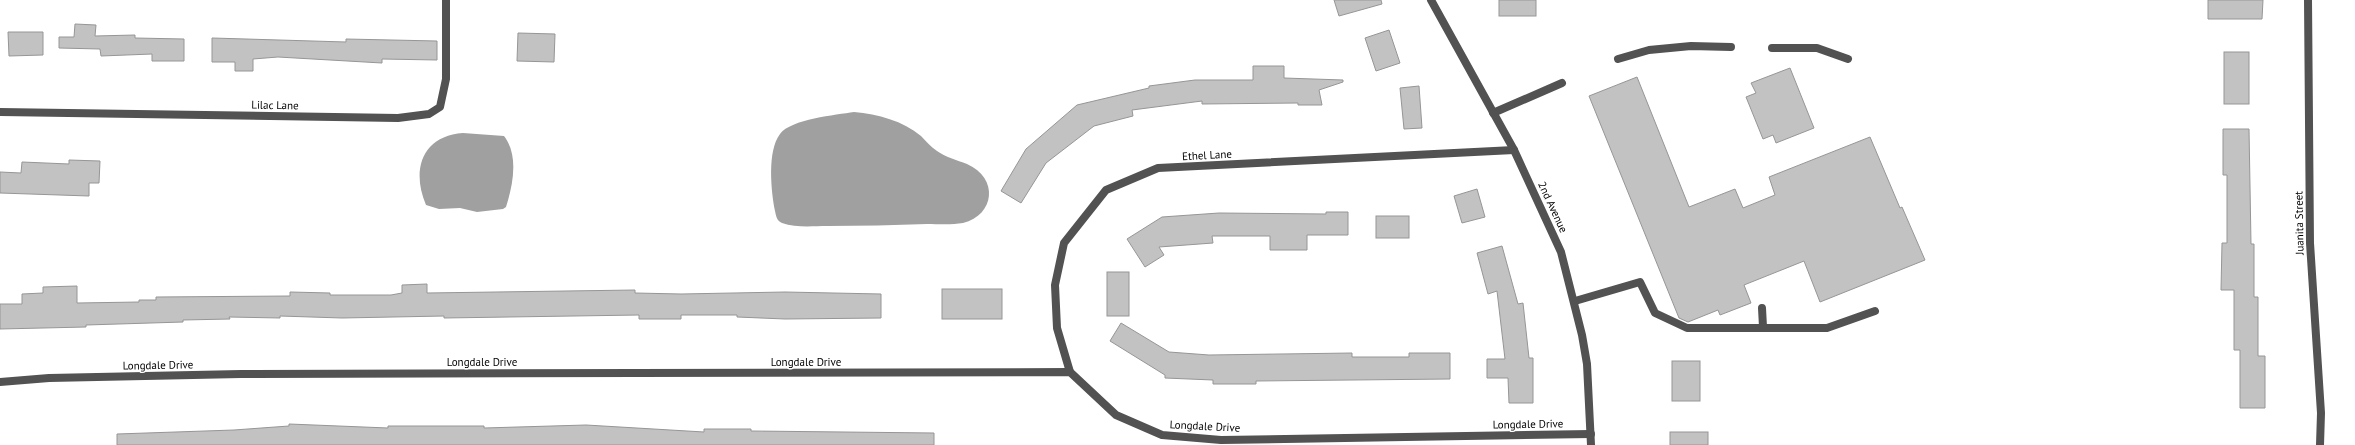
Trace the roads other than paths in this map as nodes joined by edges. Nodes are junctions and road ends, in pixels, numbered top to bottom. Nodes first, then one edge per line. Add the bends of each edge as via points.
1 (446, 0) edge
2 (1431, 0) edge
3 (2308, 0) edge
4 (1731, 47) dead end
5 (1772, 48) dead end
6 (1618, 59) dead end
7 (1848, 60) dead end
8 (1562, 82) dead end
9 (0, 112) edge
10 (1493, 113) junction
11 (1514, 150) junction
12 (1575, 301) junction
13 (1762, 308) dead end
14 (1875, 312) dead end
15 (1763, 327) junction
16 (1070, 372) junction
17 (0, 382) edge
18 (1591, 434) junction
19 (1591, 445) edge
20 (2320, 445) edge

1 - 9 street, Lilac Lane via 446,79 440,107 429,114 398,118
2 - 10 street, 2nd Avenue
3 - 20 street, Juanita Street via 2310,243 2321,413
4 - 6 street via 1690,46 1649,50
5 - 7 street via 1817,48
8 - 10 street
10 - 11 street, 2nd Avenue
11 - 12 street, 2nd Avenue via 1561,252
11 - 16 street, Ethel Lane via 1158,168 1106,190 1064,243 1056,285 1058,328
12 - 15 street via 1640,282 1655,313 1687,328
12 - 18 street, 2nd Avenue via 1586,364
13 - 15 street
14 - 15 street via 1826,328
16 - 17 street, Longdale Drive via 241,374 49,378
16 - 18 street, Longdale Drive via 1116,415 1162,435 1221,440
18 - 19 street, 2nd Avenue

